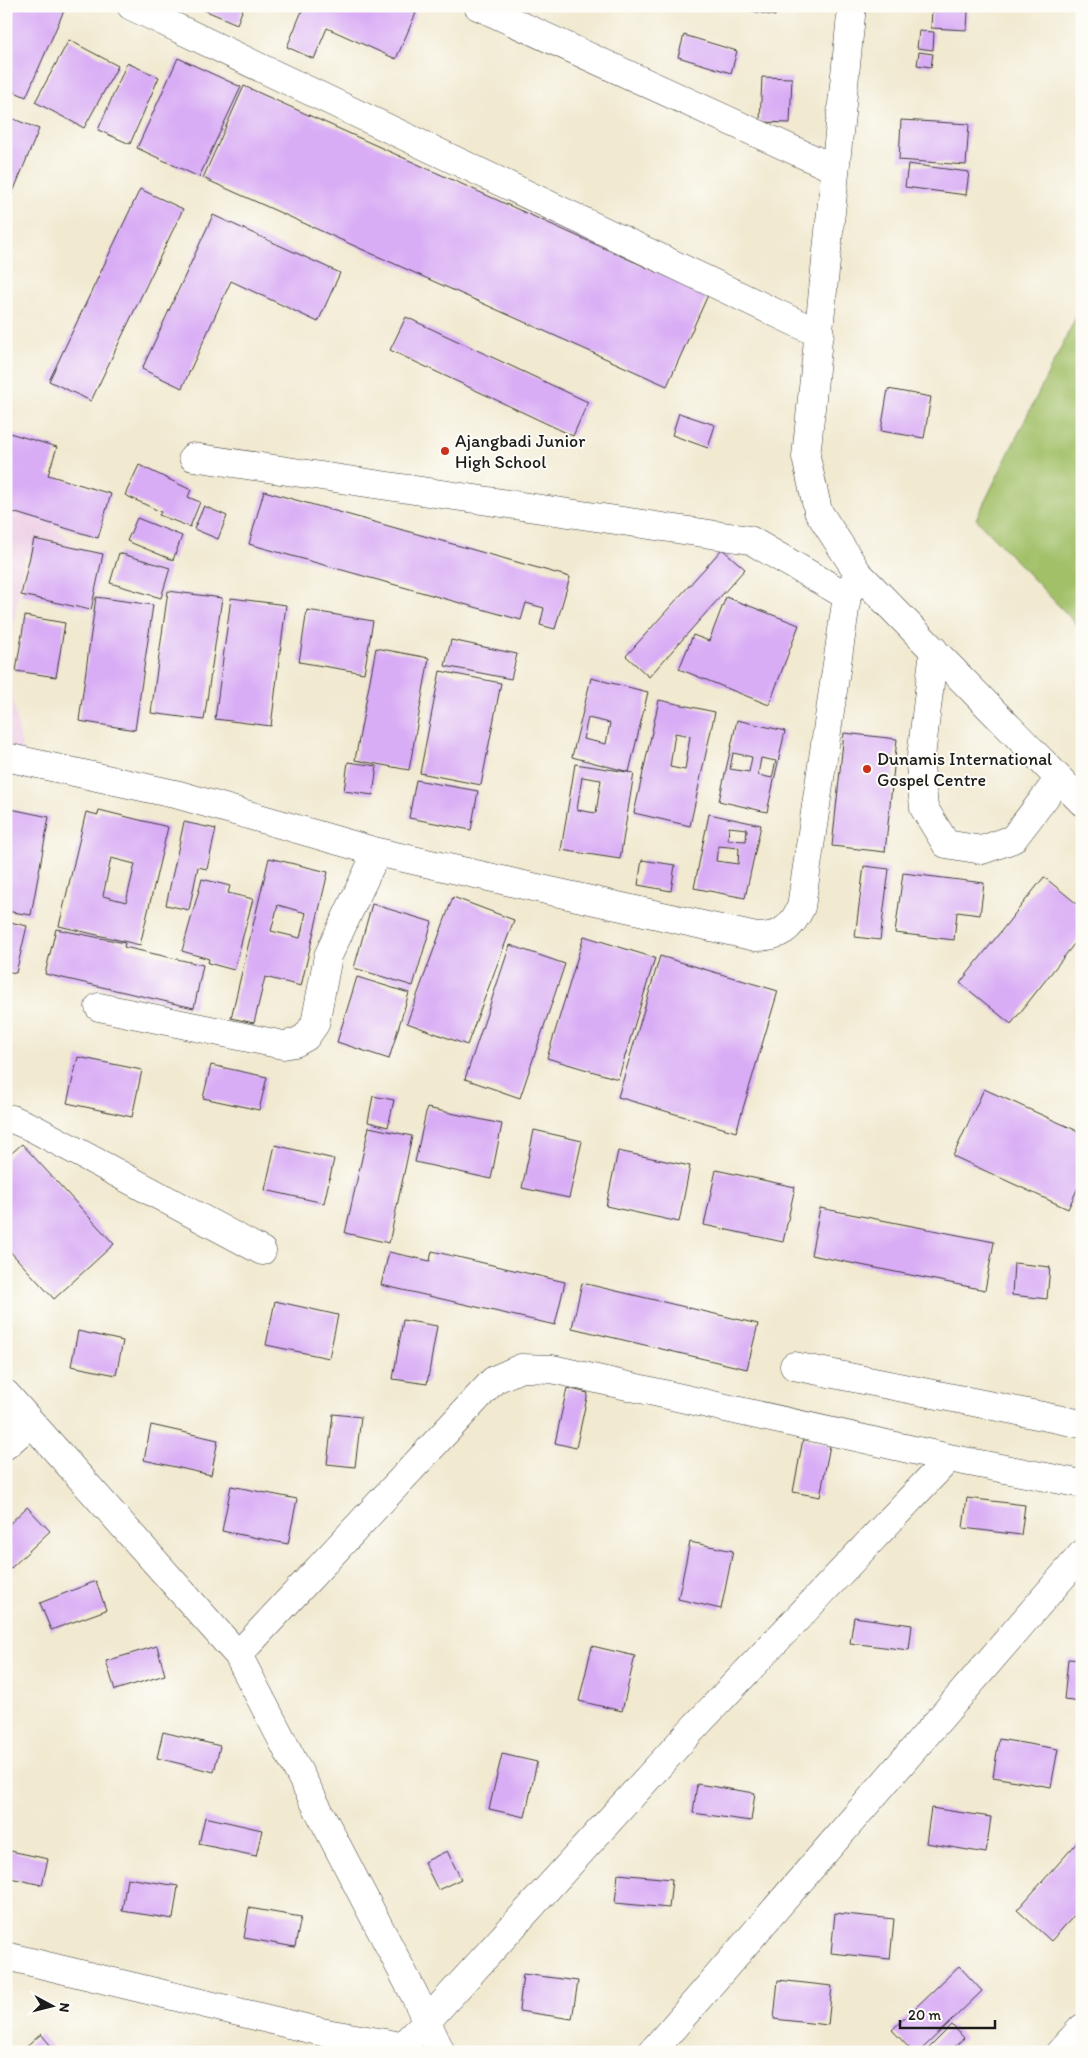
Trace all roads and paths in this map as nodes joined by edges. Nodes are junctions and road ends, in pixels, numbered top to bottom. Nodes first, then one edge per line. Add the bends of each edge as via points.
1 (131, 6) edge
2 (478, 6) edge
3 (852, 6) edge
4 (836, 169) junction
5 (820, 334) junction
6 (194, 457) dead end
7 (852, 585) junction
8 (934, 650) junction
9 (6, 757) edge
10 (1059, 779) junction
11 (1082, 802) edge
12 (377, 852) junction
13 (99, 1007) dead end
14 (6, 1120) edge
15 (262, 1251) dead end
16 (794, 1366) dead end
17 (6, 1394) edge
18 (32, 1423) junction
19 (1082, 1424) edge
20 (6, 1445) edge
21 (949, 1458) junction
22 (1082, 1484) edge
23 (1082, 1554) edge
24 (238, 1655) junction
25 (6, 1956) edge
26 (426, 2021) junction
27 (1082, 2028) edge
28 (399, 2049) edge
29 (441, 2052) edge
30 (652, 2052) edge
31 (1060, 2052) edge

1 - 5 street
2 - 4 street
3 - 4 street
4 - 5 street
5 - 7 street via 806,457 818,511
6 - 7 street via 750,540
7 - 8 street
7 - 12 street via 802,907 794,922 782,932 770,937 756,937
8 - 10 street
8 - 10 street via 920,765 924,808 946,844 982,850 1013,839
9 - 12 street via 178,795
10 - 11 street
12 - 13 street via 328,956 315,1024 306,1036 295,1043 283,1045
14 - 15 street via 12,1119 33,1128
16 - 19 street
17 - 18 street
18 - 20 street
18 - 24 street
21 - 22 street
21 - 24 street via 552,1369 520,1368 494,1380
21 - 26 street via 686,1736
23 - 30 street
24 - 26 street
25 - 28 street
26 - 28 street
26 - 29 street
27 - 31 street

